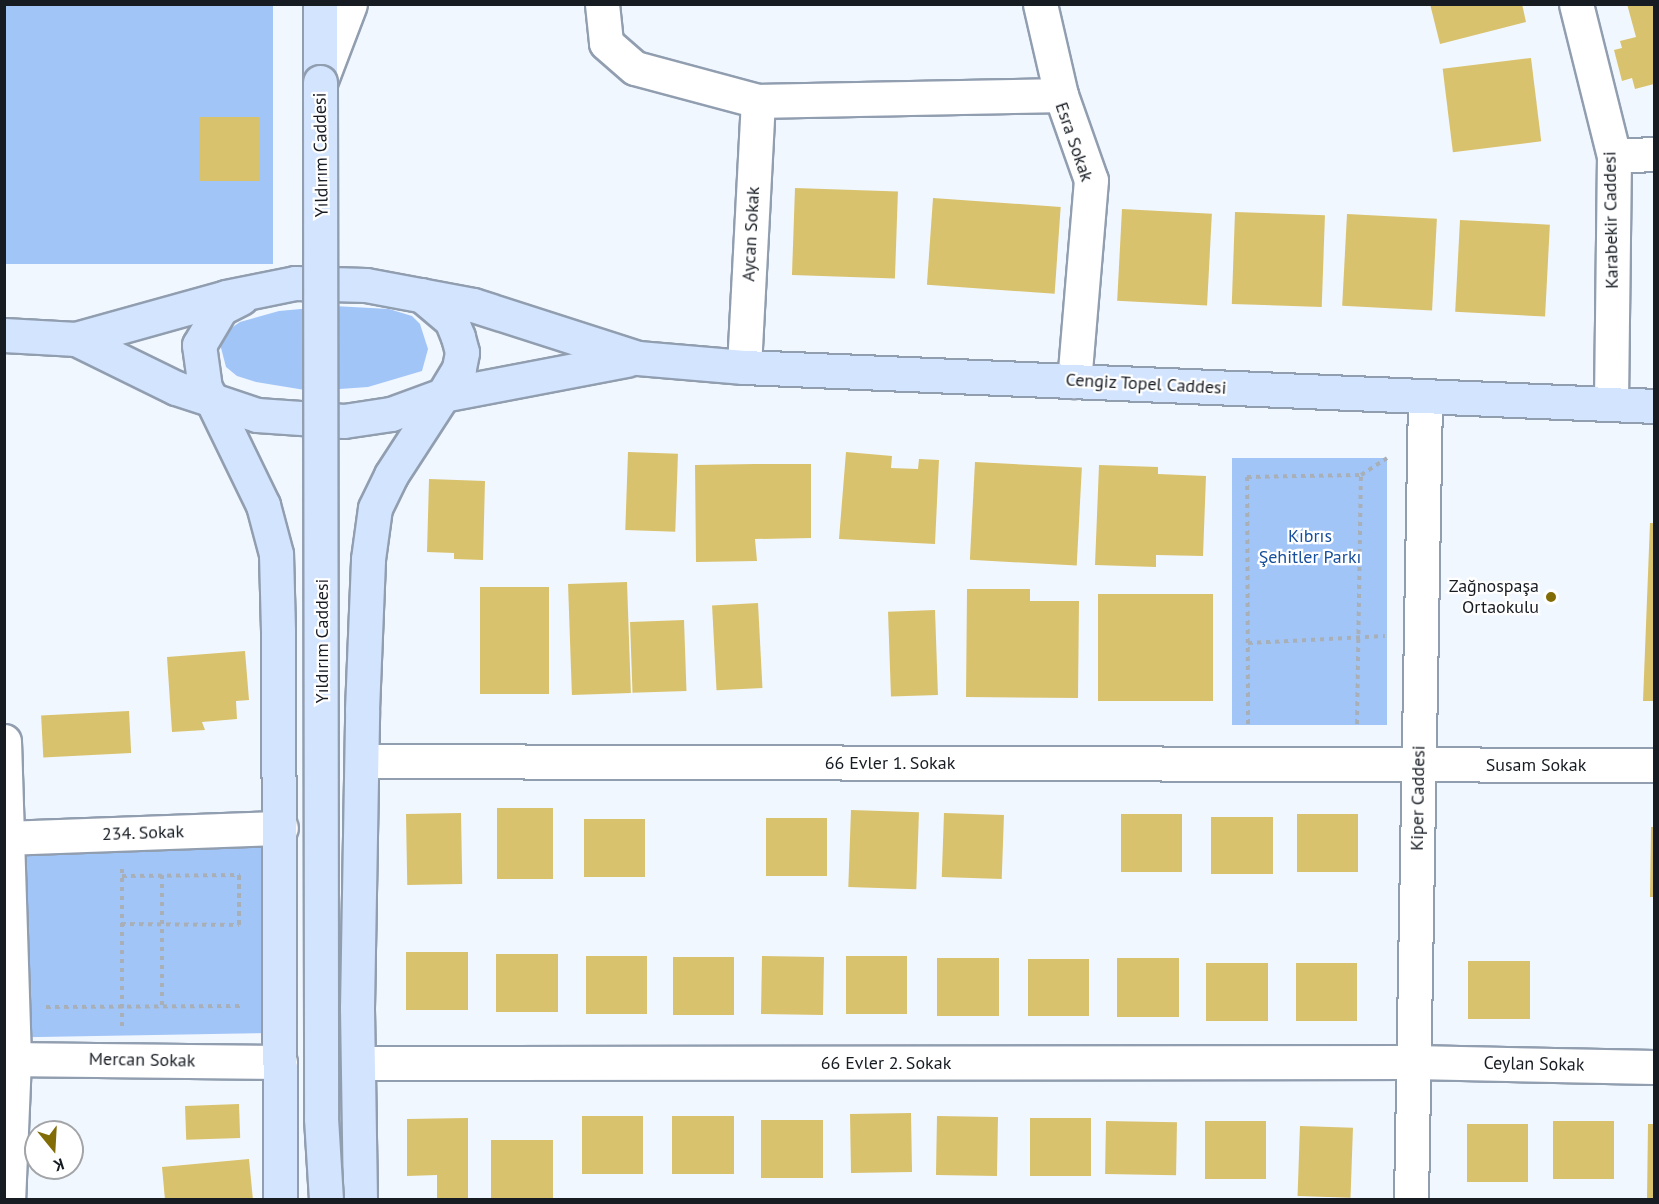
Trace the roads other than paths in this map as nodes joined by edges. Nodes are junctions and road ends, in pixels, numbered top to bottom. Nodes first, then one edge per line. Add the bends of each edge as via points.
1 (320, 4) edge
2 (350, 4) edge
3 (602, 4) edge
4 (1040, 4) edge
5 (1576, 4) edge
6 (320, 82) junction
7 (1060, 95) junction
8 (758, 101) junction
9 (1654, 154) edge
10 (1614, 156) junction
11 (254, 292) junction
12 (421, 295) junction
13 (4, 335) edge
14 (76, 339) junction
15 (638, 358) junction
16 (744, 367) junction
17 (1074, 381) junction
18 (443, 395) junction
19 (1425, 396) junction
20 (212, 400) junction
21 (1611, 404) junction
22 (1654, 406) edge
23 (4, 741) edge
24 (362, 761) junction
25 (1418, 765) junction
26 (1654, 765) edge
27 (281, 828) junction
28 (6, 838) edge
29 (9, 1059) edge
30 (280, 1062) junction
31 (1413, 1062) junction
32 (358, 1063) junction
33 (1654, 1067) edge
34 (8, 1200) edge
35 (280, 1200) edge
36 (326, 1200) edge
37 (360, 1200) edge
38 (1411, 1200) edge

1 - 6 main road, Yıldırım Caddesi
2 - 6 street
3 - 8 street, Esra Sokak via 606,43 635,68
4 - 7 street
5 - 10 street, Karabekir Caddesi
6 - 36 main road, Yıldırım Caddesi, bridge via 321,1119
7 - 8 street, Esra Sokak
7 - 17 street, Esra Sokak via 1090,180
8 - 16 street, Aycan Sokak
9 - 10 street
10 - 21 street, Karabekir Caddesi
11 - 12 main road via 295,283 366,285
11 - 14 main road
11 - 20 main road via 221,309 199,345 204,380
12 - 15 main road via 473,305
12 - 18 main road via 451,320 462,352 459,368
13 - 14 main road
14 - 20 main road via 176,388
15 - 16 main road, Cengiz Topel Caddesi
15 - 18 main road
16 - 17 main road, Cengiz Topel Caddesi
17 - 19 main road, Cengiz Topel Caddesi
18 - 20 main road via 390,414 344,421 257,415
18 - 24 main road via 391,475 375,508 368,559
19 - 21 main road, Cengiz Topel Caddesi
19 - 25 street, Kiper Caddesi
20 - 27 main road via 263,505 276,554
21 - 22 main road, Cengiz Topel Caddesi
23 - 28 street
24 - 25 street, 66 Evler 1. Sokak
24 - 32 main road
25 - 26 street, Susam Sokak
25 - 31 street, Kiper Caddesi
27 - 28 street, 234. Sokak
27 - 30 main road
28 - 29 street via 13,1005
29 - 30 street, Mercan Sokak
29 - 34 street
30 - 35 main road
31 - 32 street, 66 Evler 2. Sokak
31 - 33 street, Ceylan Sokak
31 - 38 street, Kiper Caddesi
32 - 37 main road

